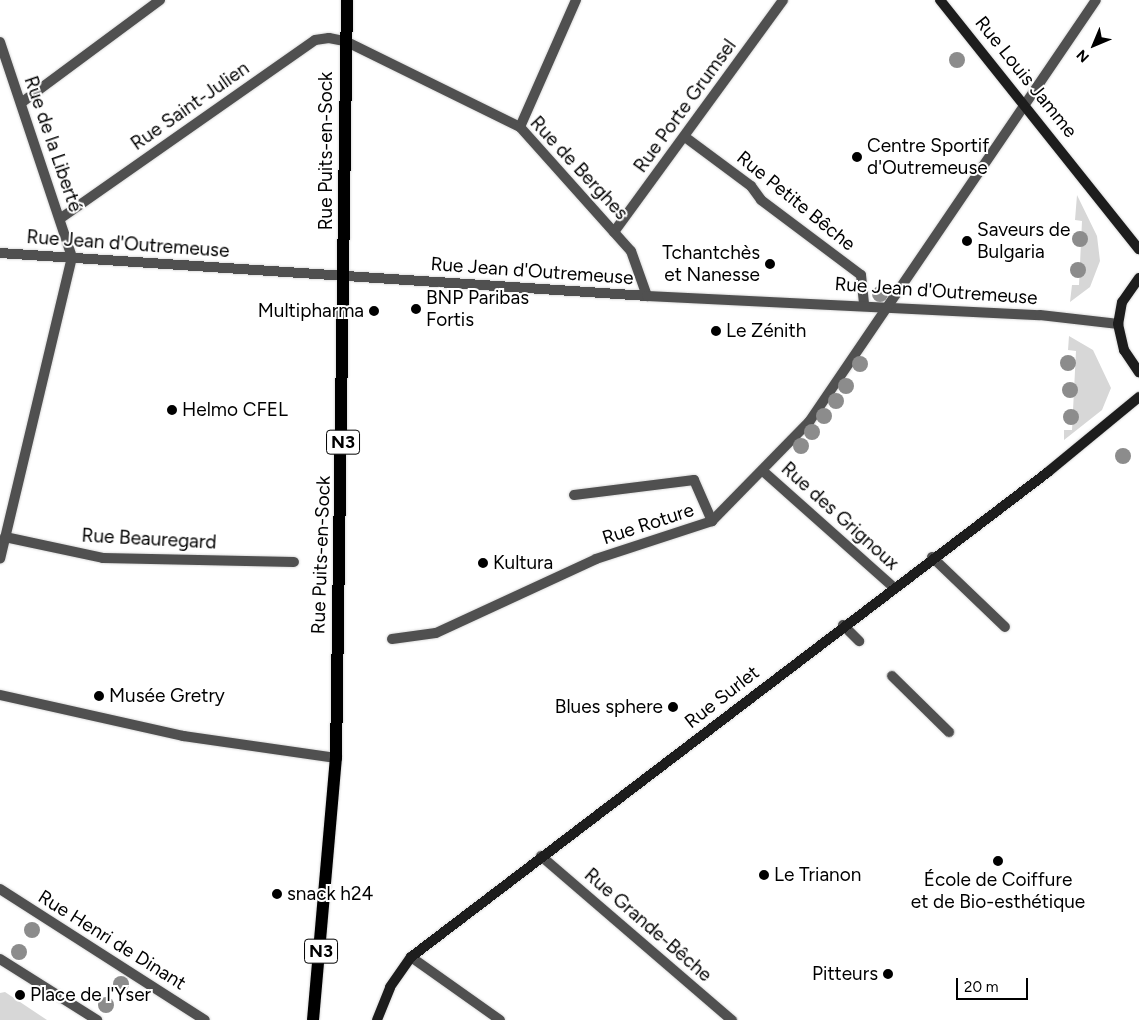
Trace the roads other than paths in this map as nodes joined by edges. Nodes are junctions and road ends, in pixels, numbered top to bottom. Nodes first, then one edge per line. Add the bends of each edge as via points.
1 (160, 0) edge
2 (347, 0) edge
3 (576, 0) edge
4 (783, 0) edge
5 (940, 0) edge
6 (1096, 0) edge
7 (345, 41) junction
8 (0, 42) edge
9 (21, 103) junction
10 (1027, 104) junction
11 (520, 127) junction
12 (685, 137) junction
13 (61, 218) junction
14 (614, 232) junction
15 (1139, 249) edge
16 (0, 253) edge
17 (72, 257) junction
18 (345, 276) junction
19 (1139, 278) edge
20 (647, 296) junction
21 (864, 304) junction
22 (889, 306) junction
23 (1118, 324) junction
24 (1139, 372) edge
25 (1139, 397) edge
26 (763, 471) junction
27 (574, 495) dead end
28 (712, 521) junction
29 (5, 537) junction
30 (932, 557) junction
31 (0, 559) edge
32 (294, 562) dead end
33 (893, 587) junction
34 (843, 625) junction
35 (1005, 627) dead end
36 (392, 639) dead end
37 (859, 641) dead end
38 (892, 676) dead end
39 (0, 695) edge
40 (949, 732) dead end
41 (336, 758) junction
42 (541, 856) junction
43 (0, 890) edge
44 (411, 957) junction
45 (0, 959) edge
46 (97, 1020) edge
47 (205, 1020) edge
48 (313, 1020) edge
49 (377, 1020) edge
50 (500, 1020) edge
51 (732, 1020) edge

1 - 9 street
2 - 7 main road, Rue Puits-en-Sock / N3
3 - 11 street
4 - 12 street, Rue Porte Grumsel
5 - 10 street, Rue Louis Jamme
6 - 10 street, Rue Roture
7 - 11 street, Rue de Berghes
7 - 13 street, Rue Saint-Julien via 315,40
7 - 18 main road, Rue Puits-en-Sock / N3
8 - 9 street, Rue de la Liberté
9 - 13 street, Rue de la Liberté
10 - 15 street, Rue Louis Jamme
10 - 22 street, Rue Roture
11 - 14 street, Rue de Berghes
12 - 14 street, Rue Porte Grumsel
12 - 21 street, Rue Petite Bêche via 751,186 761,200 862,275
13 - 17 street, Rue de la Liberté
14 - 20 street, Rue de Berghes via 631,250
16 - 17 street, Rue Jean d'Outremeuse
17 - 18 street, Rue Jean d'Outremeuse
17 - 29 street
18 - 20 street, Rue Jean d'Outremeuse
18 - 41 main road, Rue Puits-en-Sock / N3
19 - 23 street via 1122,302
20 - 21 street, Rue Jean d'Outremeuse
21 - 22 street, Rue Jean d'Outremeuse
22 - 23 street, Rue Jean d'Outremeuse via 1062,317
22 - 26 street, Rue Roture via 810,422
23 - 24 street via 1124,350
25 - 30 street, Rue Surlet via 1054,467
26 - 28 street, Rue Roture
26 - 33 street, Rue des Grignoux
27 - 28 street via 694,480
28 - 36 street, Rue Roture via 596,559 436,633
29 - 31 street
29 - 32 street, Rue Beauregard via 102,558
30 - 33 street, Rue Surlet
30 - 35 street
33 - 34 street, Rue Surlet
34 - 37 street
34 - 42 street, Rue Surlet
38 - 40 street
39 - 41 street via 174,734
41 - 48 main road, Rue Puits-en-Sock / N3
42 - 44 street, Rue Surlet
42 - 51 street, Rue Grande-Bêche
43 - 47 street, Rue Henri de Dinant
44 - 49 street, Rue Surlet via 390,987
44 - 50 street
45 - 46 street

